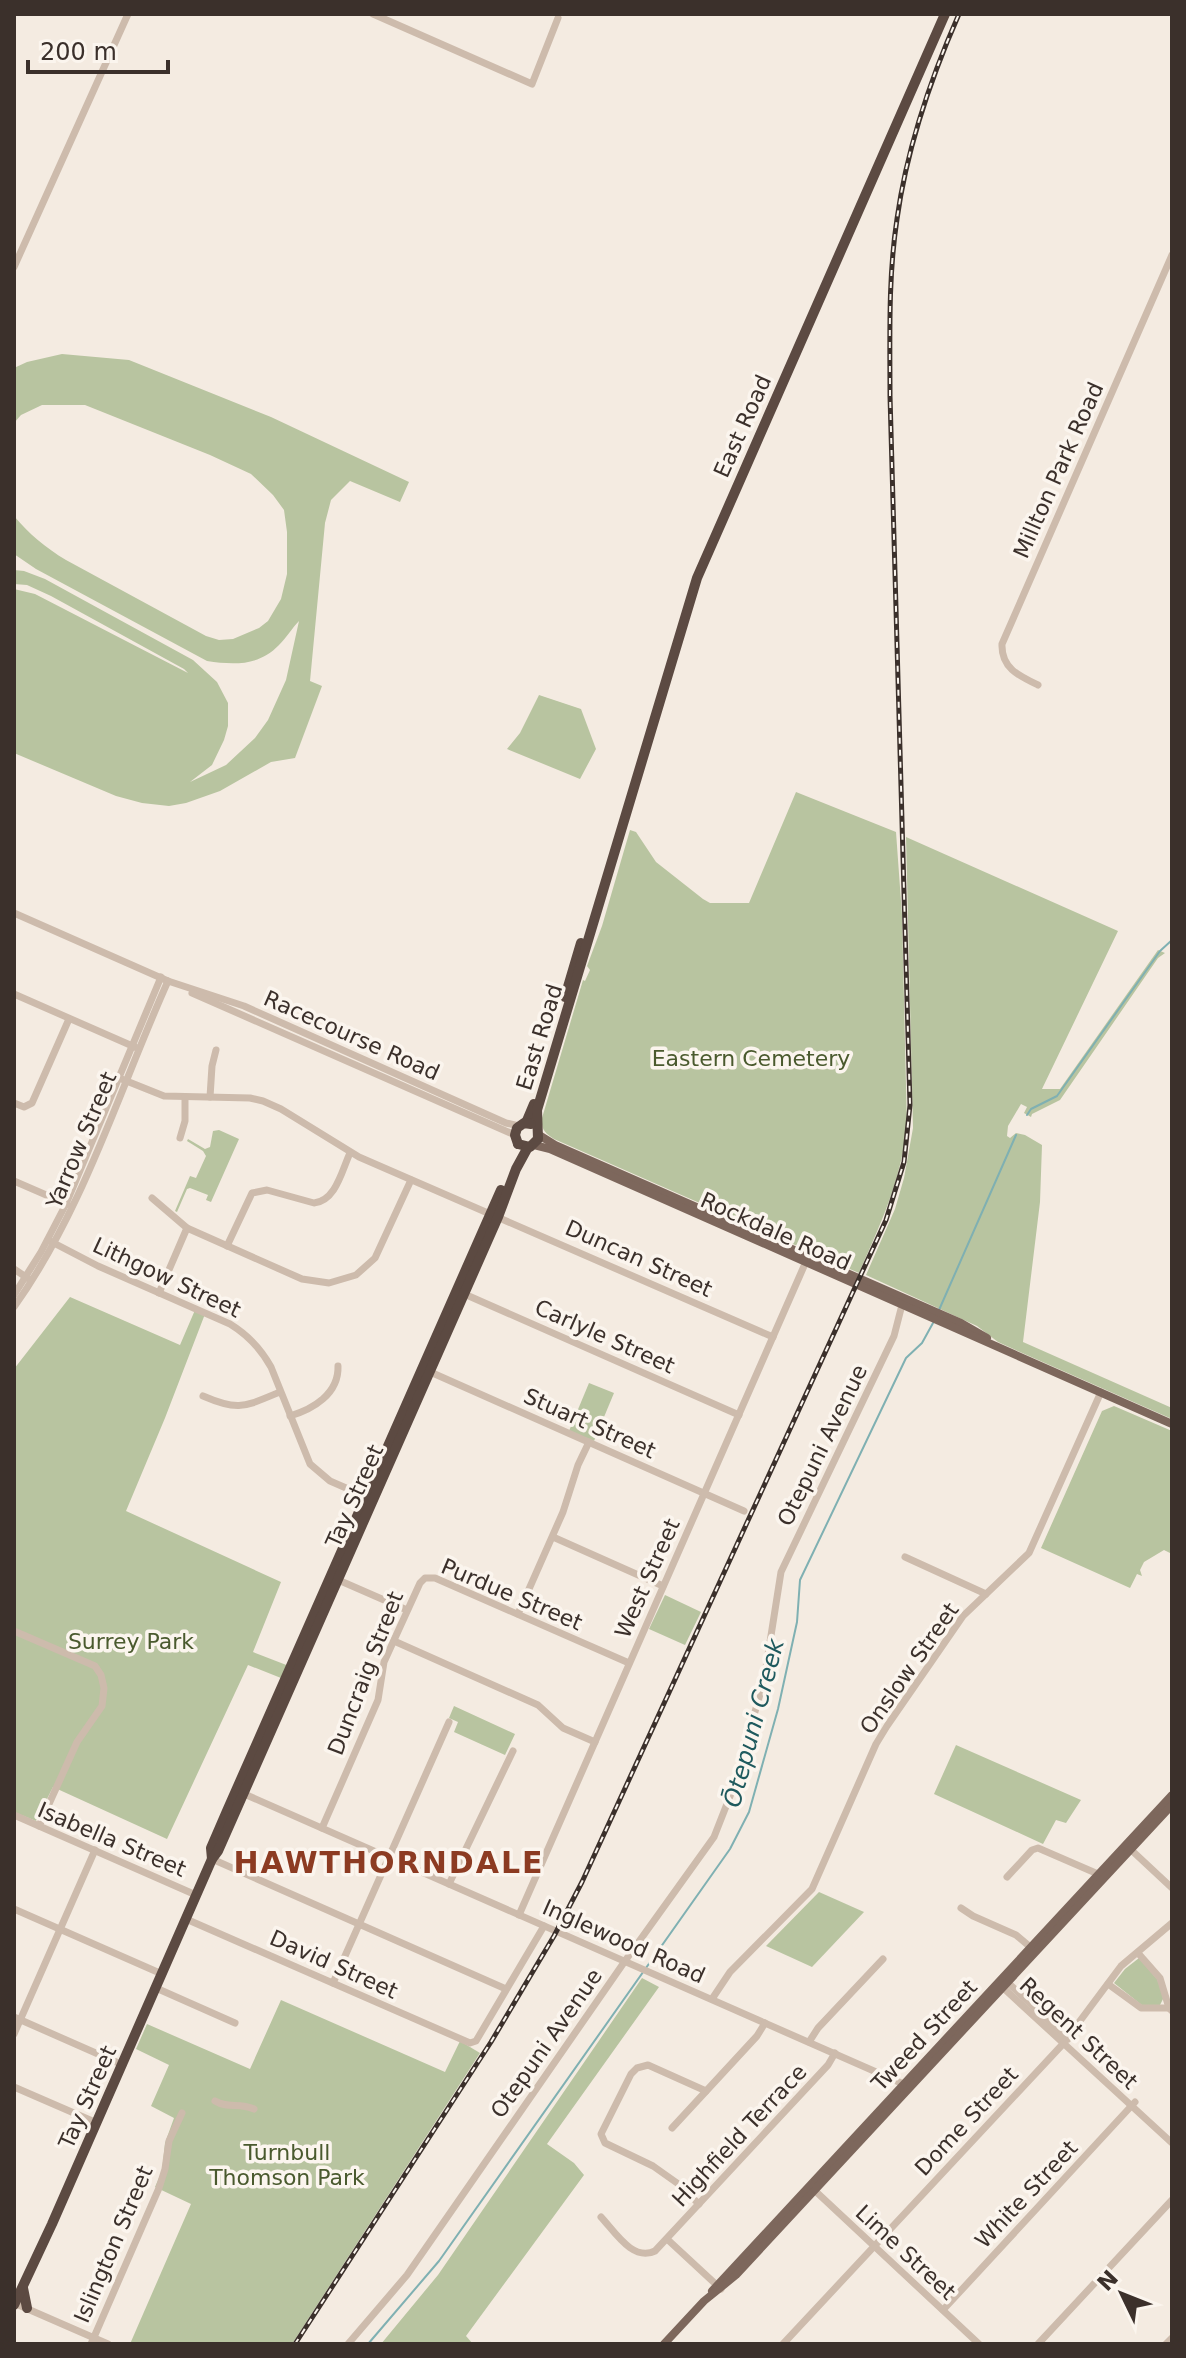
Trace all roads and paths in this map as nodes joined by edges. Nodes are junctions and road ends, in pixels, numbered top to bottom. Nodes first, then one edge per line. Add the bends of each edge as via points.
1 (128, 14) edge
2 (373, 14) edge
3 (945, 14) edge
4 (558, 18) dead end
5 (1172, 255) edge
6 (14, 267) edge
7 (1038, 685) dead end
8 (14, 913) edge
9 (165, 979) junction
10 (14, 994) edge
11 (69, 1019) junction
12 (136, 1048) junction
13 (216, 1050) dead end
14 (123, 1079) junction
15 (185, 1097) junction
16 (210, 1097) junction
17 (14, 1103) edge
18 (527, 1135) junction
19 (180, 1138) dead end
20 (350, 1153) junction
21 (411, 1180) junction
22 (14, 1181) edge
23 (152, 1198) dead end
24 (69, 1205) junction
25 (494, 1216) junction
26 (187, 1228) junction
27 (51, 1241) junction
28 (227, 1246) junction
29 (807, 1260) junction
30 (14, 1269) edge
31 (29, 1279) junction
32 (460, 1292) junction
33 (159, 1293) junction
34 (14, 1295) edge
35 (903, 1302) junction
36 (14, 1307) edge
37 (773, 1337) junction
38 (338, 1366) dead end
39 (426, 1370) junction
40 (280, 1392) junction
41 (1101, 1392) junction
42 (203, 1396) dead end
43 (739, 1415) junction
44 (290, 1416) junction
45 (1172, 1424) edge
46 (589, 1442) junction
47 (704, 1493) junction
48 (370, 1498) junction
49 (744, 1511) dead end
50 (553, 1537) junction
51 (905, 1557) dead end
52 (334, 1578) junction
53 (425, 1578) joint
54 (663, 1586) junction
55 (986, 1594) junction
56 (407, 1610) junction
57 (518, 1614) junction
58 (14, 1631) edge
59 (394, 1641) junction
60 (629, 1663) junction
61 (449, 1722) dead end
62 (595, 1742) junction
63 (513, 1751) dead end
64 (240, 1792) junction
65 (1172, 1795) edge
66 (1172, 1805) edge
67 (14, 1815) edge
68 (39, 1826) junction
69 (322, 1828) junction
70 (1128, 1847) junction
71 (95, 1850) junction
72 (389, 1857) junction
73 (212, 1859) junction
74 (1098, 1874) junction
75 (1007, 1877) dead end
76 (449, 1884) junction
77 (1172, 1888) edge
78 (196, 1895) junction
79 (961, 1908) dead end
80 (14, 1909) edge
81 (519, 1915) junction
82 (186, 1919) junction
83 (359, 1923) junction
84 (1172, 1923) edge
85 (544, 1926) junction
86 (60, 1929) junction
87 (1032, 1949) junction
88 (1138, 1953) junction
89 (883, 1959) dead end
90 (625, 1961) junction
91 (162, 1974) junction
92 (1002, 1982) junction
93 (333, 1983) junction
94 (1108, 1984) junction
95 (156, 1988) junction
96 (506, 1989) junction
97 (712, 1999) junction
98 (1170, 2009) edge
99 (17, 2018) edge
100 (235, 2023) dead end
101 (765, 2023) junction
102 (14, 2034) edge
103 (1065, 2040) junction
104 (809, 2042) junction
105 (835, 2053) junction
106 (123, 2065) junction
107 (907, 2086) junction
108 (14, 2087) edge
109 (706, 2091) junction
110 (215, 2101) dead end
111 (1134, 2104) junction
112 (254, 2109) dead end
113 (182, 2113) dead end
114 (97, 2123) junction
115 (672, 2128) dead end
116 (1172, 2136) edge
117 (1172, 2143) edge
118 (811, 2188) junction
119 (1172, 2200) edge
120 (699, 2204) junction
121 (601, 2217) dead end
122 (667, 2239) junction
123 (874, 2247) junction
124 (23, 2286) junction
125 (719, 2287) junction
126 (14, 2304) edge
127 (27, 2308) junction
128 (943, 2310) junction
129 (1172, 2338) edge
130 (92, 2341) edge
131 (108, 2344) edge
132 (348, 2344) edge
133 (664, 2344) edge
134 (783, 2344) edge
135 (979, 2344) edge
136 (1038, 2344) edge
137 (1166, 2344) edge

1 - 6 street
2 - 4 street via 532,84
3 - 18 highway, East Road via 697,578
5 - 7 street, Millton Park Road via 1002,644 1007,666
8 - 9 street, Racecourse Road
9 - 12 street, Yarrow Street
9 - 18 street, Racecourse Road via 212,994
10 - 11 street
11 - 12 street
11 - 17 street via 32,1103
12 - 14 street, Yarrow Street
13 - 16 street
14 - 15 street, Duncan Street via 161,1095
14 - 24 street, Yarrow Street
15 - 16 street, Duncan Street
15 - 19 street
16 - 20 street, Duncan Street via 263,1101
18 - 25 highway, Tay Street
18 - 29 main road, Rockdale Road
20 - 21 street, Duncan Street
20 - 28 street via 331,1193 321,1202 267,1190 252,1193
21 - 25 street, Duncan Street
21 - 28 street via 375,1258 344,1280 307,1280
22 - 24 street
23 - 26 street
24 - 27 street, Yarrow Street
25 - 32 highway, Tay Street
25 - 37 street, Duncan Street
26 - 28 street
26 - 33 street
27 - 31 street, Yarrow Street
27 - 33 street, Lithgow Street
29 - 35 main road, Rockdale Road
29 - 37 street, West Street
30 - 31 street
31 - 34 street, Yarrow Street
31 - 36 street, Yarrow Street
32 - 39 highway, Tay Street
32 - 43 street, Carlyle Street
33 - 40 street, Lithgow Street via 246,1336 267,1360
35 - 41 main road, Rockdale Road via 961,1323 1004,1350
35 - 90 street, Otepuni Avenue via 894,1336 781,1572 764,1680 714,1837
37 - 43 street, West Street
38 - 44 street via 327,1396
39 - 46 street, Stuart Street
39 - 48 highway, Tay Street
40 - 42 street via 236,1407
40 - 44 street, Lithgow Street
41 - 45 main road, Rockdale Road
41 - 55 street, Onslow Street via 1029,1553
43 - 47 street, West Street
44 - 48 street, Lithgow Street via 313,1468
46 - 47 street, Stuart Street
46 - 50 street
47 - 49 street, Stuart Street
47 - 54 street, West Street
48 - 52 highway, Tay Street
50 - 54 street
50 - 57 street
51 - 55 street
52 - 56 street
52 - 64 highway, Tay Street
53 - 56 street, Duncraig Street
53 - 57 street, Purdue Street
54 - 60 street, West Street
55 - 97 street, Onslow Street via 955,1627 876,1744 812,1889 730,1972
56 - 59 street, Duncraig Street
57 - 60 street, Purdue Street
58 - 68 street via 95,1666 104,1688 102,1706 77,1742
59 - 62 street via 538,1705 563,1728
59 - 69 street, Duncraig Street via 378,1700
60 - 62 street, West Street
61 - 72 street
62 - 81 street, West Street
63 - 76 street
64 - 69 street, Inglewood Road
64 - 73 highway, Tay Street
65 - 70 main road, Tweed Street
66 - 70 main road, Tweed Street
67 - 68 street, Isabella Street
68 - 71 street, Isabella Street
69 - 72 street, Inglewood Road
70 - 74 main road, Tweed Street
70 - 77 street
70 - 87 main road, Tweed Street
71 - 78 street, Isabella Street
71 - 86 street
72 - 76 street, Inglewood Road
72 - 83 street
73 - 78 highway, Tay Street
73 - 83 street
74 - 75 street via 1038,1848
74 - 87 main road, Tweed Street
76 - 81 street, Inglewood Road
78 - 82 highway, Tay Street
79 - 87 street via 1016,1935
80 - 86 street
81 - 85 street, Inglewood Road
82 - 91 highway, Tay Street
82 - 93 street, David Street
83 - 93 street
83 - 96 street
84 - 88 street, Dome Street
85 - 90 street, Inglewood Road
85 - 96 street
86 - 91 street
86 - 99 street
87 - 92 main road, Tweed Street
88 - 94 street, Dome Street
88 - 98 street via 1160,1978
89 - 104 street
90 - 97 street, Inglewood Road
90 - 132 street, Otepuni Avenue via 407,2275
91 - 95 highway, Tay Street
92 - 103 street, Regent Street
92 - 107 main road, Tweed Street
93 - 96 street, David Street via 467,2043 476,2041
94 - 98 street via 1138,2007
94 - 103 street, Dome Street
95 - 100 street
95 - 106 highway, Tay Street
97 - 101 street, Inglewood Road
99 - 102 street
99 - 106 street
101 - 104 street, Inglewood Road
101 - 109 street
103 - 111 street, Regent Street
103 - 123 street, Dome Street
104 - 105 street, Inglewood Road
105 - 107 street, Inglewood Road
105 - 120 street, Highfield Terrace
106 - 114 highway, Tay Street
107 - 118 main road, Tweed Street
108 - 114 street
109 - 115 street
109 - 120 street via 642,2065 631,2074 601,2134 605,2143 653,2166
110 - 112 street
111 - 116 street, Regent Street
111 - 117 street, Regent Street
111 - 128 street, White Street
113 - 130 street, Islington Street via 169,2141 159,2188
114 - 124 highway, Tay Street
118 - 123 street, Lime Street
118 - 125 main road, Tweed Street
119 - 136 street
120 - 122 street, Highfield Terrace
121 - 122 street via 641,2254 655,2251
122 - 125 street
123 - 128 street, Lime Street
123 - 134 street, Dome Street
124 - 126 highway, Tay Street
124 - 127 highway
125 - 133 main road, Tweed Street
126 - 127 street
127 - 130 street
128 - 135 street, Lime Street
129 - 137 street
130 - 131 street

